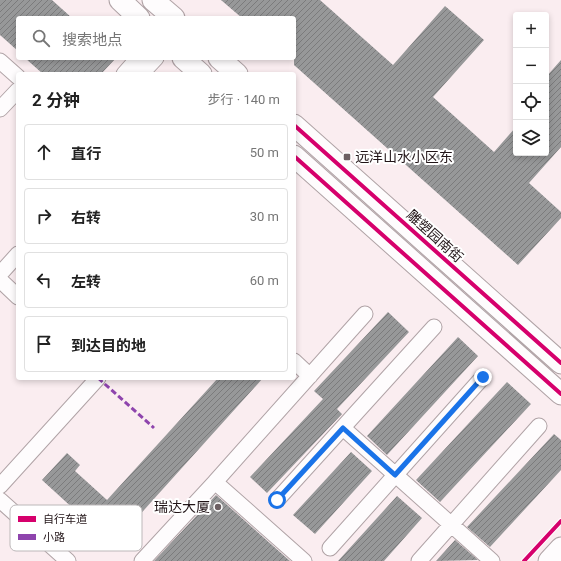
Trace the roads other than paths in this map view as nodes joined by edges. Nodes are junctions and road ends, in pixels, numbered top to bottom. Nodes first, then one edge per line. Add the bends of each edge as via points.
1 (120, 0) edge
2 (154, 0) edge
3 (137, 16) edge
4 (172, 16) edge
5 (136, 60) edge
6 (154, 60) edge
7 (185, 60) edge
8 (221, 60) edge
9 (0, 61) edge
10 (126, 72) edge
11 (143, 72) edge
12 (199, 72) edge
13 (235, 72) edge
14 (16, 76) edge
15 (16, 92) edge
16 (0, 109) edge
17 (296, 127) edge
18 (296, 158) edge
19 (16, 256) edge
20 (0, 274) edge
21 (0, 280) edge
22 (16, 294) edge
23 (365, 314) dead end
24 (434, 327) dead end
25 (296, 363) edge
26 (561, 364) edge
27 (310, 376) junction
28 (483, 377) dead end
29 (96, 380) edge
30 (561, 394) edge
31 (539, 426) dead end
32 (343, 428) junction
33 (395, 475) junction
34 (215, 482) junction
35 (0, 486) edge
36 (0, 500) edge
37 (277, 500) dead end
38 (10, 509) edge
39 (452, 525) junction
40 (330, 548) dead end
41 (561, 548) edge
42 (57, 551) edge
43 (68, 561) edge
44 (142, 561) edge
45 (304, 561) edge
46 (419, 561) edge
47 (492, 561) edge
48 (548, 561) edge

1 - 3 main road
2 - 4 main road
5 - 10 street
6 - 11 street
7 - 12 main road
8 - 13 main road
9 - 14 street
15 - 16 street
17 - 26 main road, 雕塑园南街
18 - 30 main road
19 - 20 street
21 - 22 street
23 - 27 street
24 - 32 street
25 - 27 street
27 - 34 street
28 - 33 street
29 - 35 street
31 - 39 street
32 - 33 street
32 - 37 street
33 - 39 street
33 - 40 street
34 - 44 street
34 - 45 street
36 - 38 street
39 - 46 street
39 - 47 street
41 - 48 main road
42 - 43 street

